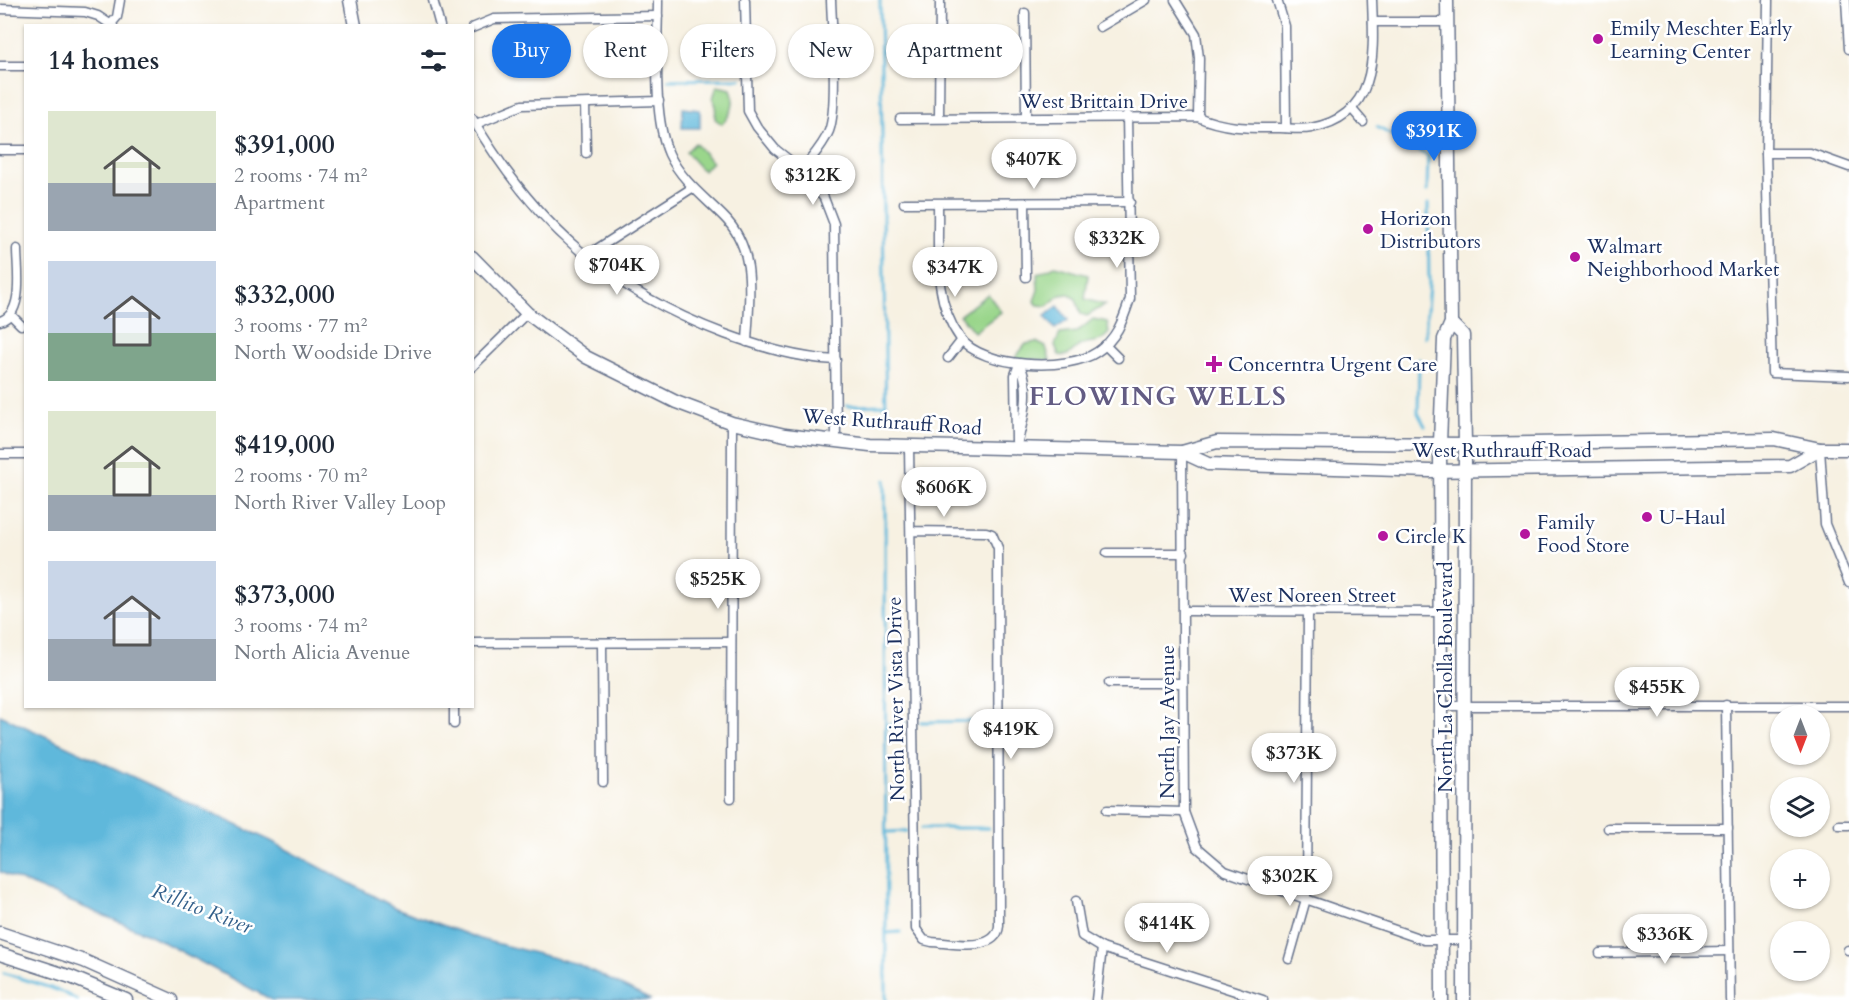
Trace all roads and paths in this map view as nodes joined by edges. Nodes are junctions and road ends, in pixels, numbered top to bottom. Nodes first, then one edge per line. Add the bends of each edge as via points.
1 (120, 0) edge
2 (350, 0) edge
3 (433, 0) edge
4 (658, 0) edge
5 (745, 0) edge
6 (831, 0) edge
7 (940, 0) edge
8 (1146, 0) edge
9 (1174, 0) edge
10 (1277, 0) edge
11 (1372, 0) edge
12 (1447, 0) edge
13 (1768, 0) edge
14 (1846, 0) edge
15 (0, 9) edge
16 (1847, 12) edge
17 (1025, 13) dead end
18 (658, 16) junction
19 (1373, 22) junction
20 (1448, 22) junction
21 (110, 24) edge
22 (113, 24) edge
23 (355, 24) edge
24 (439, 24) edge
25 (474, 27) edge
26 (1100, 27) dead end
27 (1849, 49) edge
28 (0, 66) edge
29 (24, 66) edge
30 (659, 101) junction
31 (585, 104) junction
32 (1351, 108) junction
33 (1127, 116) junction
34 (1026, 117) junction
35 (1198, 117) junction
36 (939, 118) junction
37 (900, 119) dead end
38 (474, 121) edge
39 (1363, 122) dead end
40 (1286, 128) junction
41 (0, 150) edge
42 (24, 150) edge
43 (586, 153) dead end
44 (1766, 153) junction
45 (1849, 168) edge
46 (802, 170) junction
47 (692, 188) junction
48 (1130, 202) junction
49 (904, 203) dead end
50 (1025, 203) junction
51 (938, 205) junction
52 (17, 249) dead end
53 (586, 256) junction
54 (474, 260) edge
55 (1026, 277) dead end
56 (527, 313) junction
57 (11, 315) junction
58 (0, 321) edge
59 (1451, 323) junction
60 (21, 325) dead end
61 (962, 340) junction
62 (747, 342) junction
63 (1106, 345) junction
64 (948, 358) dead end
65 (1118, 358) dead end
66 (836, 360) junction
67 (1019, 364) junction
68 (474, 365) edge
69 (1849, 376) edge
70 (732, 423) junction
71 (836, 441) junction
72 (1440, 443) junction
73 (1465, 444) junction
74 (909, 446) junction
75 (1016, 448) junction
76 (1849, 449) edge
77 (1820, 450) junction
78 (1182, 452) junction
79 (0, 454) edge
80 (24, 454) edge
81 (1440, 471) junction
82 (1465, 471) junction
83 (911, 531) junction
84 (1107, 553) dead end
85 (1184, 553) junction
86 (1849, 583) edge
87 (1184, 611) junction
88 (1308, 611) junction
89 (1440, 612) junction
90 (474, 642) edge
91 (731, 642) junction
92 (602, 643) junction
93 (1109, 683) dead end
94 (1183, 683) junction
95 (1726, 705) junction
96 (1440, 706) junction
97 (1464, 706) junction
98 (1849, 706) edge
99 (454, 708) edge
100 (454, 724) dead end
101 (603, 782) dead end
102 (731, 798) dead end
103 (1107, 810) dead end
104 (1184, 812) junction
105 (1608, 828) dead end
106 (1728, 828) junction
107 (1306, 899) junction
108 (1076, 901) dead end
109 (0, 933) edge
110 (1441, 940) junction
111 (1464, 940) junction
112 (1102, 948) junction
113 (1729, 951) junction
114 (1600, 953) dead end
115 (0, 954) edge
116 (1289, 959) dead end
117 (126, 1000) edge
118 (171, 1000) edge
119 (1096, 1000) edge
120 (1263, 1000) edge
121 (1442, 1000) edge
122 (1464, 1000) edge
123 (1730, 1000) edge

1 - 22 street
2 - 23 main road
3 - 24 street
4 - 18 street
5 - 46 street via 748,111 775,149
6 - 46 street via 830,129
7 - 36 street
8 - 26 street
9 - 35 street via 1196,34
10 - 40 street via 1285,26
11 - 19 street
12 - 20 main road, North La Cholla Boulevard
13 - 44 street
14 - 16 street
15 - 21 street via 85,12
16 - 27 street
17 - 34 street
18 - 25 street via 494,19
18 - 30 street
19 - 20 street
19 - 32 street via 1373,68
20 - 59 main road, North La Cholla Boulevard
28 - 29 street
30 - 31 street
30 - 47 street via 661,134 670,157
31 - 38 street via 522,105
31 - 43 street
32 - 39 street
32 - 40 street, West Brittain Drive via 1340,120 1310,129
33 - 34 street, West Brittain Drive
33 - 35 street, West Brittain Drive
33 - 48 street
34 - 36 street, West Brittain Drive
35 - 40 street, West Brittain Drive via 1234,128
36 - 37 street, West Brittain Drive
38 - 53 street via 516,184 553,227
41 - 42 street
44 - 45 street via 1810,153
44 - 69 street via 1772,373
46 - 66 street via 824,198 834,224
47 - 53 street
47 - 62 street via 725,218 743,244 750,267
48 - 50 street
48 - 63 street via 1130,299 1121,326
49 - 51 street
50 - 51 street
50 - 55 street
51 - 61 street via 940,295
52 - 57 street via 16,300
53 - 62 street via 642,297
54 - 56 main road, West Ruthrauff Road
56 - 68 street
56 - 70 main road, West Ruthrauff Road via 586,357 676,402
57 - 58 street
57 - 60 street
59 - 72 main road, North La Cholla Boulevard via 1444,339
59 - 73 main road, North La Cholla Boulevard via 1463,335
61 - 64 street
61 - 67 street via 982,354
62 - 66 street via 815,359
63 - 65 street
63 - 67 street via 1071,362
66 - 71 street
67 - 75 street via 1025,374 1024,420
70 - 71 main road, West Ruthrauff Road
70 - 91 street
71 - 74 main road, West Ruthrauff Road
72 - 73 main road, West Ruthrauff Road
72 - 78 main road, West Ruthrauff Road via 1217,442
72 - 81 main road, North La Cholla Boulevard
73 - 77 main road, West Ruthrauff Road via 1774,439
73 - 82 main road, North La Cholla Boulevard
74 - 75 main road, West Ruthrauff Road
74 - 83 street, North River Vista Drive
75 - 78 main road, West Ruthrauff Road
76 - 77 main road, West Ruthrauff Road
77 - 82 main road, West Ruthrauff Road via 1790,466
77 - 86 street via 1825,524
78 - 81 main road, West Ruthrauff Road via 1208,464
78 - 85 street, North Jay Avenue
79 - 80 street
81 - 82 main road, West Ruthrauff Road
81 - 89 main road, North La Cholla Boulevard
82 - 97 main road, North La Cholla Boulevard
83 - 83 street, North River Vista Drive via 980,531 997,536 999,931 998,938 983,943 918,940
84 - 85 street
85 - 87 street, North Jay Avenue
87 - 88 street, West Noreen Street
87 - 94 street, North Jay Avenue
88 - 89 street, West Noreen Street
88 - 107 street
89 - 96 main road, North La Cholla Boulevard
90 - 92 street
91 - 92 street
91 - 102 street
92 - 101 street
93 - 94 street
94 - 104 street, North Jay Avenue
95 - 97 street
95 - 98 street
95 - 106 street
96 - 97 street
96 - 110 main road, North La Cholla Boulevard
97 - 111 main road, North La Cholla Boulevard
99 - 100 street
103 - 104 street
104 - 107 street, North Jay Avenue via 1197,847 1225,871
105 - 106 street
106 - 113 street
107 - 110 street, North Jay Avenue via 1424,940
107 - 116 street
108 - 112 street via 1082,936
109 - 118 main road via 84,961
110 - 111 street, North Jay Avenue
110 - 121 main road, North La Cholla Boulevard
111 - 122 main road, North La Cholla Boulevard
112 - 119 street
112 - 120 street
113 - 114 street
113 - 123 street
115 - 117 main road

